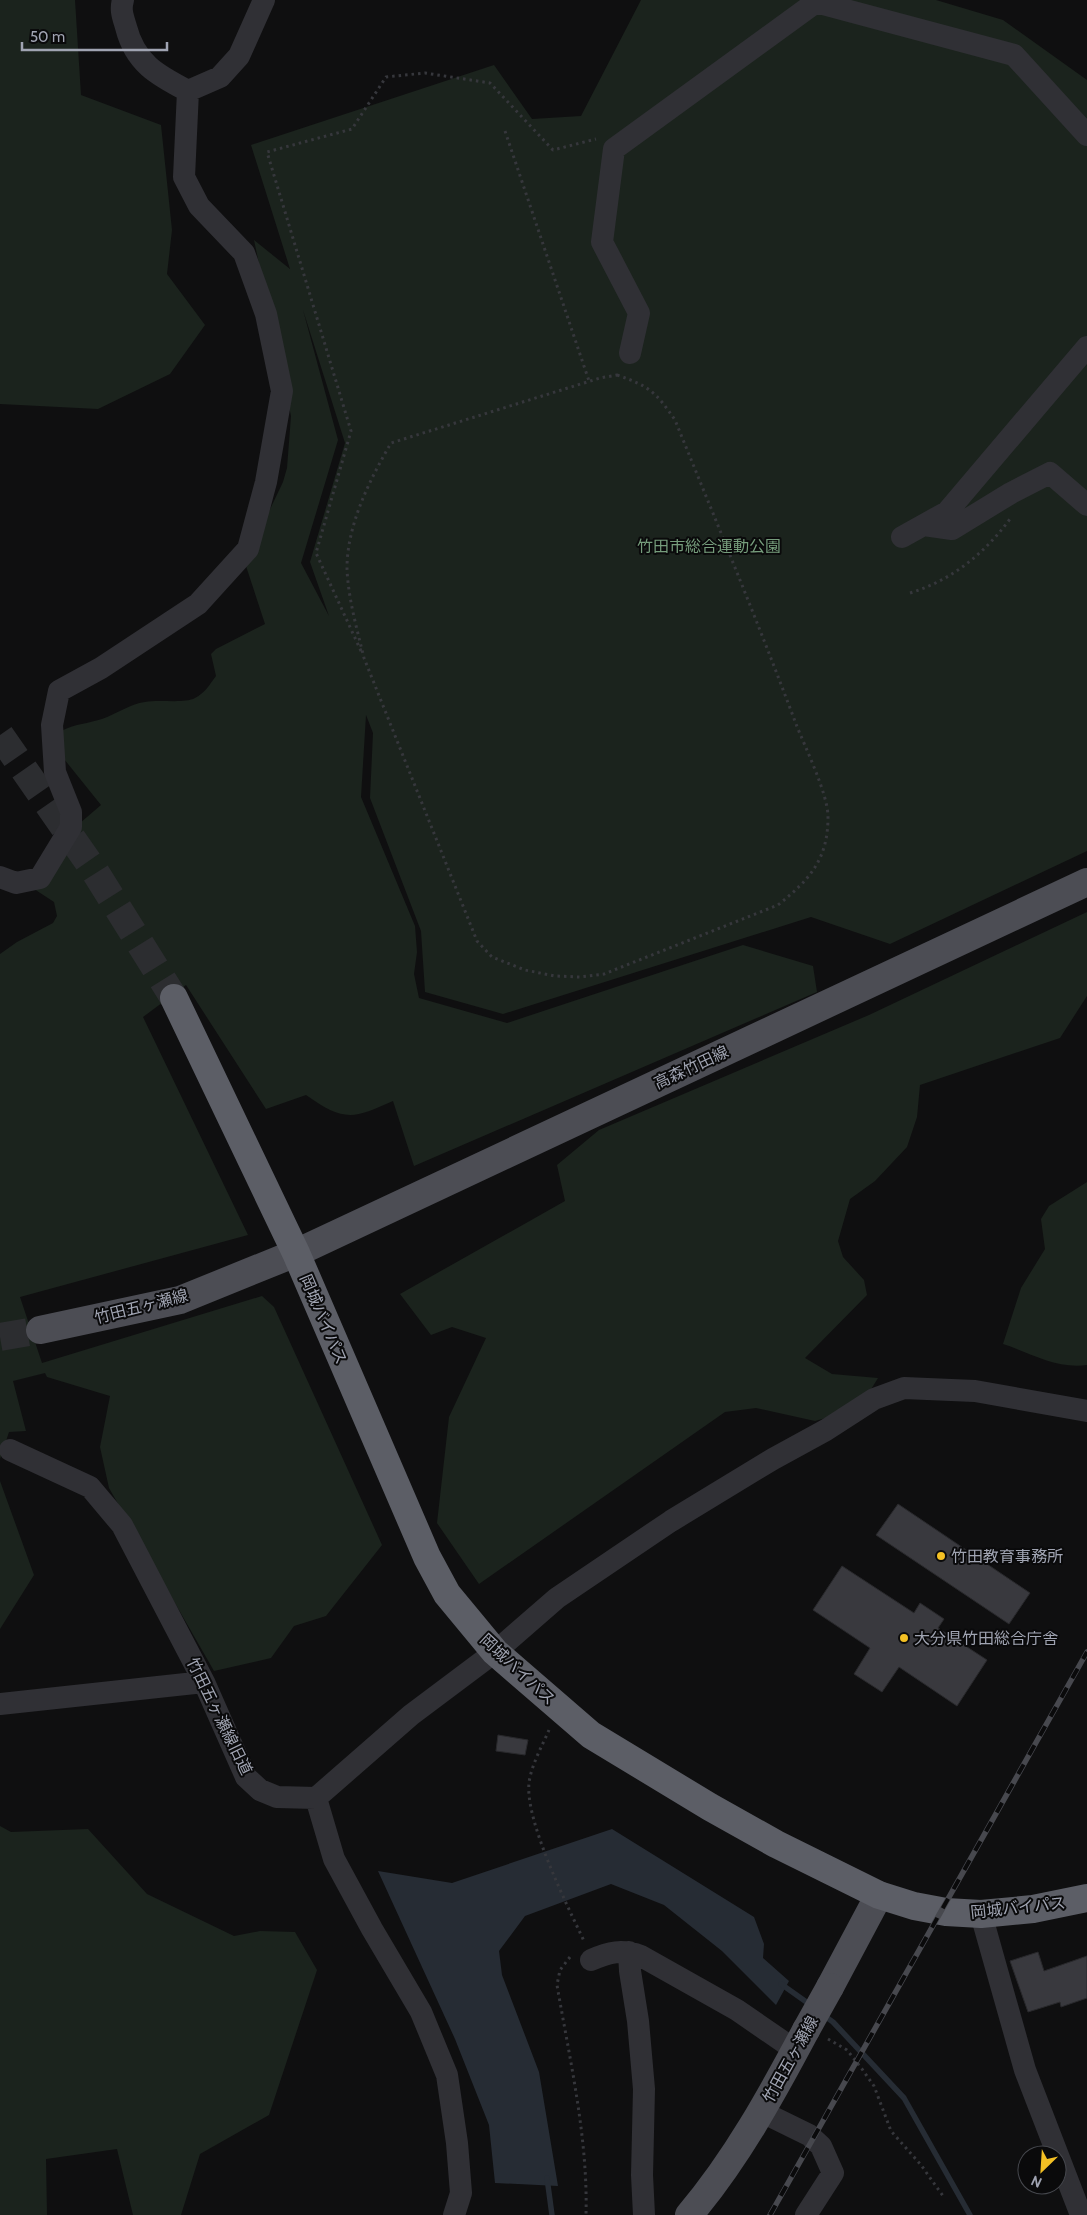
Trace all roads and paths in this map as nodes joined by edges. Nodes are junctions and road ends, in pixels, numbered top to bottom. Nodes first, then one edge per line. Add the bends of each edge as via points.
1 (123, 0) edge
2 (264, 0) edge
3 (188, 91) junction
4 (505, 131) dead end
5 (1087, 135) edge
6 (614, 149) junction
7 (1087, 347) edge
8 (630, 353) dead end
9 (589, 381) junction
10 (1087, 505) edge
11 (1014, 514) dead end
12 (924, 525) junction
13 (902, 538) dead end
14 (910, 593) dead end
15 (364, 658) junction
16 (0, 877) edge
17 (1087, 882) edge
18 (174, 998) tunnel mouth
19 (296, 1252) junction
20 (40, 1330) tunnel mouth
21 (1087, 1411) edge
22 (10, 1450) dead end
23 (495, 1652) junction
24 (204, 1682) junction
25 (0, 1704) edge
26 (549, 1729) dead end
27 (316, 1798) junction
28 (879, 1895) junction
29 (1087, 1898) edge
30 (981, 1914) junction
31 (629, 1952) junction
32 (583, 1954) junction
33 (808, 2038) junction
34 (760, 2111) junction
35 (943, 2196) dead end
36 (454, 2215) edge
37 (586, 2215) edge
38 (644, 2215) edge
39 (689, 2215) edge
40 (806, 2215) edge
41 (1081, 2215) edge

1 - 3 street via 121,8 130,44 158,75
2 - 3 street via 239,56 220,77
3 - 16 street via 184,177 199,206 244,253 266,314 282,391 266,482 248,549 198,604 101,668 59,691 52,724 55,772 71,812 70,827 40,878 16,883
4 - 9 path
5 - 6 street via 1014,55 816,2
6 - 8 street via 602,242 639,313
6 - 15 path via 606,136 553,150 490,83 425,73 386,77 352,129 267,152 351,431 316,553
7 - 12 street via 947,512
9 - 15 path via 391,443 375,470 354,519 347,567
9 - 15 path via 617,375 632,380 660,398 675,420 822,792 828,816 825,843 815,870 778,906 604,974 555,976 526,970 492,956 477,941
10 - 12 street via 1050,473 952,529
11 - 14 path via 988,546 961,570
12 - 13 street
17 - 19 main road, 高森竹田線
18 - 19 highway, 岡城バイパス
19 - 20 main road, 竹田五ヶ瀬線 via 180,1300
19 - 23 highway, 岡城バイパス via 428,1557 447,1594
21 - 23 street via 975,1392 904,1388 874,1399 671,1521 557,1598
22 - 24 street, 竹田五ヶ瀬線旧道 via 90,1487 122,1525
23 - 27 street via 411,1716
23 - 28 highway, 岡城バイパス via 591,1734 776,1844
24 - 25 street
24 - 27 street, 竹田五ヶ瀬線旧道 via 246,1777 260,1790 277,1798
26 - 32 path via 529,1782 530,1808 574,1920
27 - 36 street via 334,1859 421,2012 447,2075 461,2193
28 - 30 highway, 岡城バイパス via 946,1912
28 - 33 main road, 竹田五ヶ瀬線, bridge via 830,1987
29 - 30 highway, 岡城バイパス via 1034,1909
30 - 41 street via 1025,2070
31 - 32 street
31 - 33 street via 737,2010
31 - 38 street via 644,2090
32 - 37 path via 560,1970 557,1985 578,2104
33 - 34 main road, 竹田五ヶ瀬線
33 - 35 path via 847,2050 874,2086 891,2131
34 - 39 main road, 竹田五ヶ瀬線
34 - 40 street via 809,2135 821,2146 833,2173

